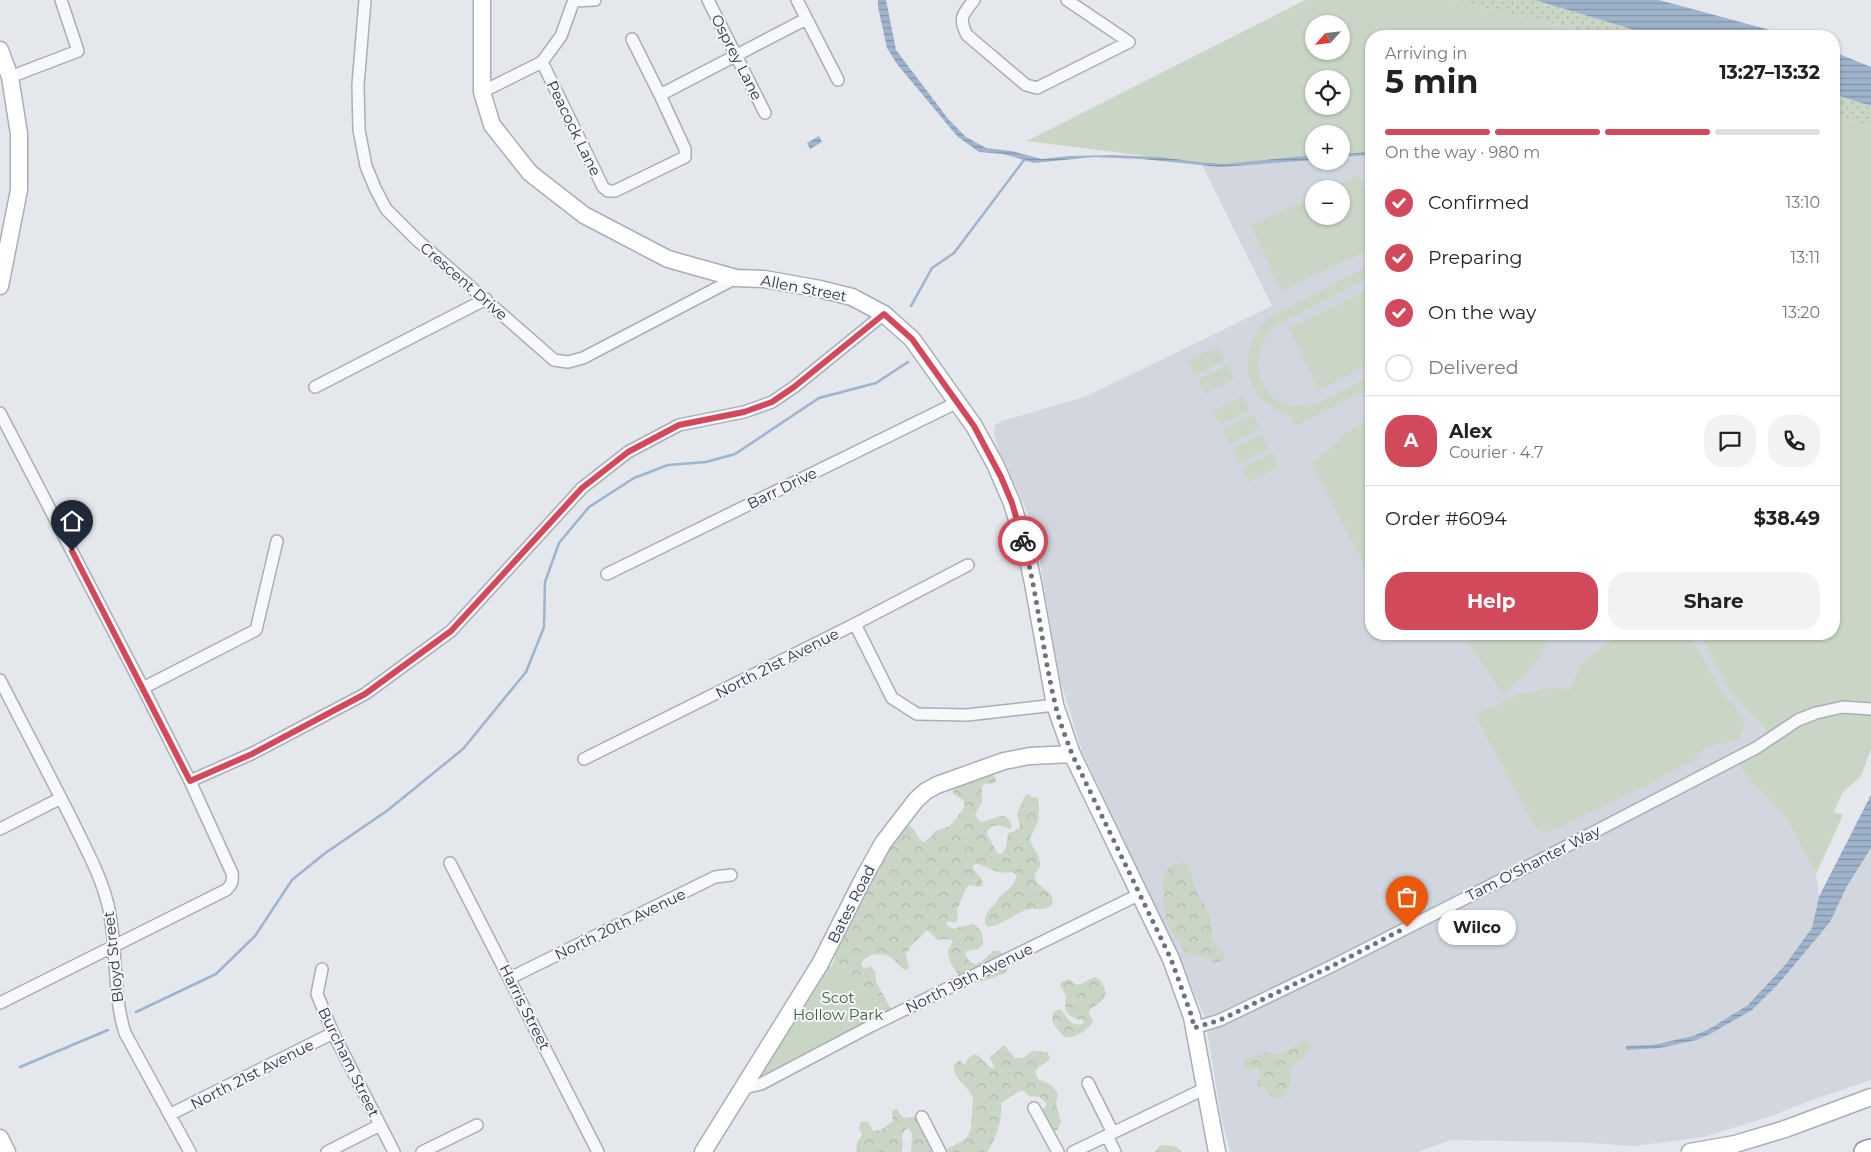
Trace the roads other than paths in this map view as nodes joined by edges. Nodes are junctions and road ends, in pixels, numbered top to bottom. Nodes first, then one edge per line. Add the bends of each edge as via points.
1 (61, 0) edge
2 (365, 0) edge
3 (482, 0) edge
4 (574, 0) edge
5 (594, 0) edge
6 (708, 0) edge
7 (797, 0) edge
8 (974, 0) edge
9 (1067, 0) edge
10 (806, 19) junction
11 (632, 39) dead end
12 (0, 50) edge
13 (737, 56) junction
14 (542, 62) junction
15 (10, 77) junction
16 (838, 80) dead end
17 (482, 92) junction
18 (660, 95) junction
19 (765, 113) dead end
20 (1, 276) edge
21 (736, 278) junction
22 (486, 299) junction
23 (884, 314) junction
24 (315, 387) dead end
25 (958, 402) junction
26 (0, 414) edge
27 (276, 541) dead end
28 (968, 565) dead end
29 (607, 574) dead end
30 (855, 624) junction
31 (0, 680) edge
32 (143, 688) junction
33 (1055, 704) junction
34 (1871, 709) edge
35 (1072, 754) junction
36 (584, 759) dead end
37 (190, 781) junction
38 (61, 798) junction
39 (0, 829) edge
40 (450, 863) dead end
41 (731, 875) dead end
42 (1140, 894) junction
43 (115, 945) junction
44 (322, 969) dead end
45 (510, 978) junction
46 (0, 1003) edge
47 (1194, 1028) junction
48 (332, 1033) junction
49 (1088, 1083) dead end
50 (744, 1088) junction
51 (1206, 1088) junction
52 (1871, 1097) edge
53 (1034, 1108) dead end
54 (171, 1114) junction
55 (922, 1117) dead end
56 (380, 1125) junction
57 (477, 1125) dead end
58 (1110, 1134) junction
59 (0, 1138) edge
60 (1871, 1150) edge
61 (7, 1152) edge
62 (190, 1152) edge
63 (327, 1152) edge
64 (394, 1152) edge
65 (422, 1152) edge
66 (598, 1152) edge
67 (703, 1152) edge
68 (940, 1152) edge
69 (1058, 1152) edge
70 (1073, 1152) edge
71 (1115, 1152) edge
72 (1217, 1152) edge
73 (1690, 1152) edge
74 (1865, 1152) edge

1 - 15 street via 78,51
2 - 22 street, Crescent Drive via 358,85 359,130 374,188 386,209 416,239
3 - 17 street, Allen Street
4 - 5 street
4 - 14 street via 561,36
6 - 13 street, Osprey Lane
7 - 10 street
8 - 9 street via 963,14 961,24 966,35 1026,85 1037,88 1129,42
10 - 13 street
10 - 16 street
11 - 18 street, Peacock Lane
12 - 15 street
13 - 18 street
13 - 19 street, Osprey Lane
14 - 17 street
14 - 18 street, Peacock Lane via 603,187 608,191 615,191 685,157 685,149
15 - 20 street via 19,134 19,190
17 - 21 street, Allen Street via 492,124 530,173 584,215 668,259
21 - 22 street, Crescent Drive via 583,358 568,362 548,356
21 - 23 street, Allen Street via 764,279 844,295
22 - 24 street
23 - 25 street, Allen Street via 912,339
23 - 37 street via 772,402 744,412 679,425 628,452 582,488 451,631 365,694 252,754
25 - 29 street, Barr Drive
25 - 33 street, Allen Street via 995,464 1012,503 1033,584
26 - 32 street
27 - 32 street via 256,630
28 - 30 street, North 21st Avenue
30 - 33 street via 892,698 917,714 967,716
30 - 36 street, North 21st Avenue
31 - 38 street, Bloyd Street
32 - 37 street
33 - 35 street, Allen Street
34 - 47 street, Tam O'Shanter Way via 1843,707 1798,720 1756,748 1515,873 1220,1020
35 - 42 street, Allen Street
35 - 50 street, Bates Road via 1004,761 937,785 916,800 883,843 820,964
37 - 43 street via 232,873 231,884 226,890
38 - 39 street
38 - 43 street, Bloyd Street via 102,886
40 - 45 street, Harris Street
41 - 45 street, North 20th Avenue via 715,877
42 - 47 street, Allen Street via 1171,959
42 - 50 street, North 19th Avenue via 871,1026 761,1084
43 - 46 street
43 - 54 street, Bloyd Street via 120,1018 125,1033
44 - 48 street, Burcham Street via 317,994
45 - 66 street, Harris Street
47 - 51 street, Allen Street
48 - 54 street, North 21st Avenue
48 - 56 street, Burcham Street
49 - 58 street
50 - 67 street, Bates Road
51 - 58 street
51 - 72 street, Allen Street
52 - 73 street via 1785,1129 1735,1144
53 - 69 street
54 - 62 street, Bloyd Street
55 - 68 street
56 - 63 street
56 - 64 street, Burcham Street
57 - 65 street
58 - 70 street
58 - 71 street
59 - 61 street
60 - 74 highway

